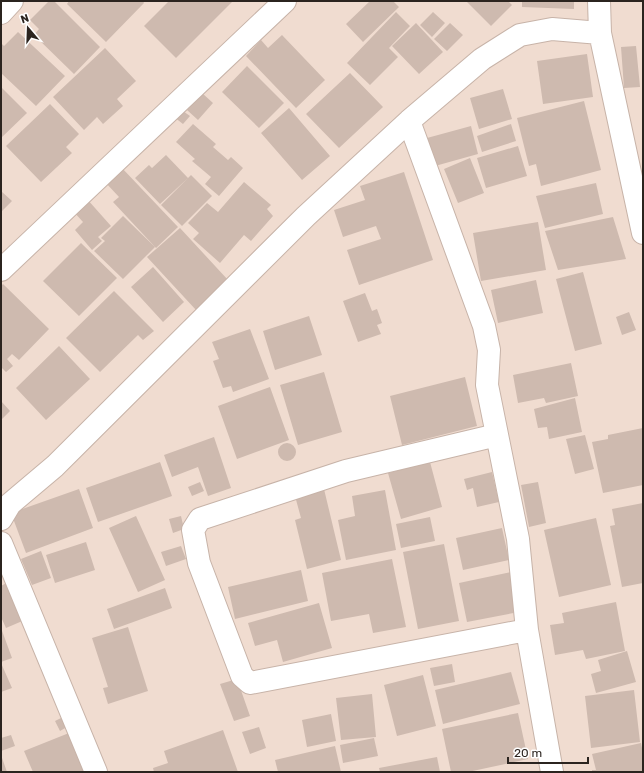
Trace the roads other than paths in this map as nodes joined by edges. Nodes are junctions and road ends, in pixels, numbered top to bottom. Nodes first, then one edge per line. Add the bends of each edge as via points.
1 (12, 1) edge
2 (285, 1) edge
3 (599, 1) edge
4 (1, 13) edge
5 (600, 34) junction
6 (409, 121) junction
7 (643, 234) edge
8 (1, 270) edge
9 (497, 435) junction
10 (1, 519) edge
11 (1, 543) edge
12 (527, 630) junction
13 (96, 772) edge
14 (552, 772) edge

1 - 4 street
2 - 8 street
3 - 5 street
5 - 6 street via 552,29 520,35 482,59
5 - 7 street
6 - 9 street via 484,326 489,350 487,385
6 - 10 street via 306,216 55,466 10,504
9 - 12 street via 518,539
9 - 12 street via 346,472 200,519 193,530 199,563 242,676 250,682
11 - 13 street
12 - 14 street

